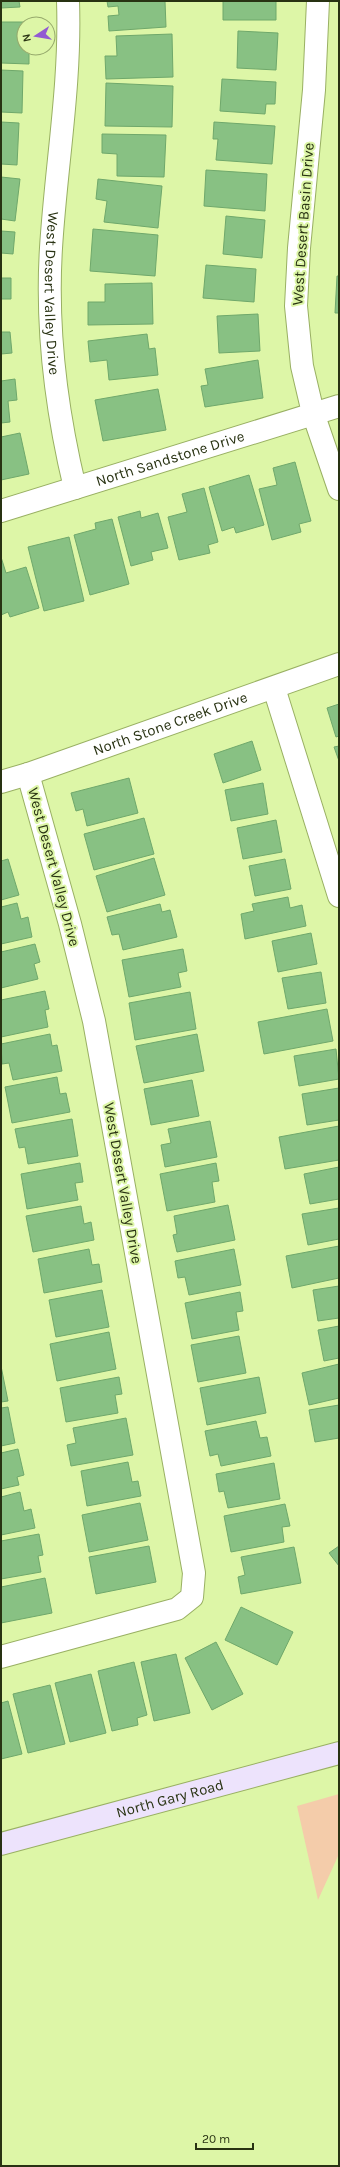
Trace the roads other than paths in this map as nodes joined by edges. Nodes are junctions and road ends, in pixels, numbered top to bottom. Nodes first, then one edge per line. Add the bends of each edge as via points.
1 (68, 1) edge
2 (318, 1) edge
3 (339, 406) edge
4 (313, 413) junction
5 (75, 488) junction
6 (339, 490) edge
7 (1, 511) edge
8 (339, 664) edge
9 (274, 688) junction
10 (28, 774) junction
11 (1, 782) edge
12 (339, 896) edge
13 (1, 1657) edge
14 (339, 1753) edge
15 (1, 1844) edge

1 - 5 street, West Desert Valley Drive via 69,28 62,139 51,248 51,339 57,404
2 - 4 street, West Desert Basin Drive via 314,90 296,306 302,366
3 - 4 street, North Sandstone Drive
4 - 5 street, North Sandstone Drive
4 - 6 street, West Desert Basin Drive
5 - 7 street, North Sandstone Drive
8 - 9 street, North Stone Creek Drive
9 - 10 street, North Stone Creek Drive
9 - 12 street
10 - 11 street, North Stone Creek Drive
10 - 13 street, West Desert Valley Drive via 94,1021 194,1573 192,1598 177,1609
14 - 15 main road, North Gary Road

